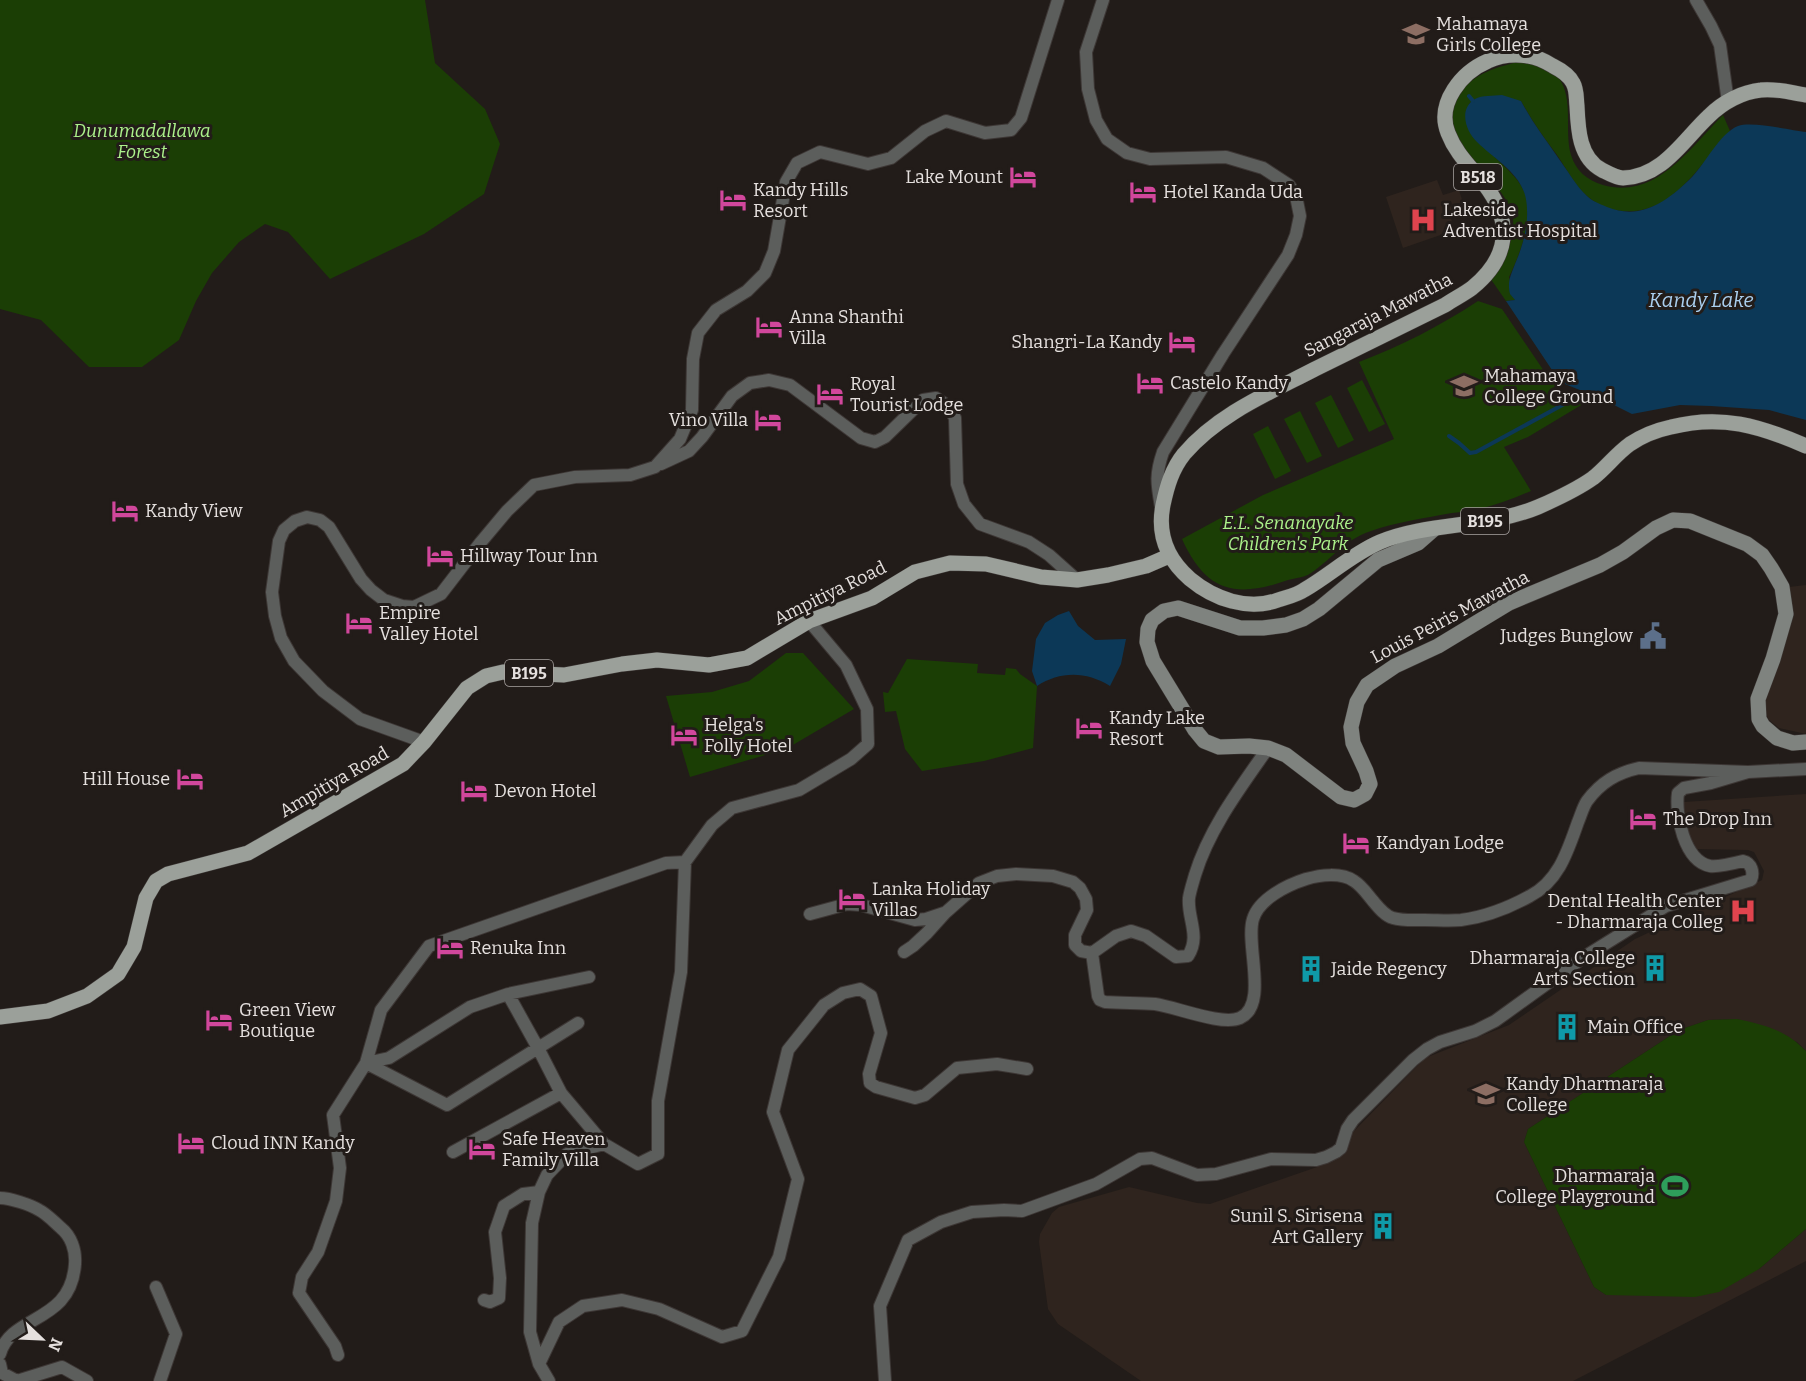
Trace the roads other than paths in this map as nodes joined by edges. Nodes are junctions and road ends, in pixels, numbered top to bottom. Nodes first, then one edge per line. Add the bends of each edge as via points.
1 (1058, 0) edge
2 (1103, 0) edge
3 (1696, 0) edge
4 (1806, 95) edge
5 (1728, 102) junction
6 (1806, 446) edge
7 (655, 467) junction
8 (1161, 512) junction
9 (1434, 529) junction
10 (1169, 556) junction
11 (1077, 580) junction
12 (809, 621) junction
13 (424, 742) junction
14 (1806, 742) edge
15 (1268, 748) junction
16 (1806, 769) edge
17 (1748, 772) junction
18 (685, 862) junction
19 (945, 913) junction
20 (810, 914) dead end
21 (904, 952) dead end
22 (1092, 953) junction
23 (589, 977) dead end
24 (508, 994) junction
25 (0, 1017) edge
26 (578, 1023) dead end
27 (538, 1048) junction
28 (366, 1063) junction
29 (1027, 1069) dead end
30 (561, 1093) junction
31 (604, 1144) junction
32 (453, 1152) dead end
33 (539, 1192) junction
34 (0, 1198) edge
35 (156, 1287) dead end
36 (484, 1300) dead end
37 (0, 1354) edge
38 (338, 1355) dead end
39 (0, 1364) edge
40 (539, 1364) junction
41 (87, 1381) edge
42 (160, 1381) edge
43 (549, 1381) edge
44 (885, 1381) edge

1 - 7 street via 1021,118 1011,130 985,133 946,121 925,130 891,158 868,164 820,152 797,163 786,182 774,251 765,273 747,291 716,310 698,333 692,410 680,439
2 - 8 street via 1086,52 1088,89 1096,120 1107,139 1127,153 1150,159 1226,157 1263,168 1289,185 1300,216 1288,255 1163,452 1157,469
3 - 5 street via 1719,45
4 - 5 main road, Sangaraja Mawatha / B518 via 1771,89 1742,94
5 - 8 main road, Sangaraja Mawatha / B518 via 1659,165 1641,175 1621,178 1595,166 1584,151 1576,91 1561,70 1534,57 1510,55 1488,60 1469,73 1451,95 1445,122 1454,147 1501,213 1505,232 1501,251 1485,275 1445,304 1255,399 1203,435 1183,456 1168,481
6 - 9 main road, Sangaraja Mawatha / B195 via 1777,433 1732,422 1689,422 1658,430 1631,443 1592,479 1538,507 1482,522
7 - 11 street via 689,451 732,396 750,383 769,380 790,385 861,438 875,442 923,400 936,398 948,405 955,418 957,484 964,504 981,524 1029,542
7 - 13 street via 630,475 575,477 534,485 500,519 441,594 414,607 384,600 371,590 320,520 307,517 284,530 272,592 281,638 294,661 323,691 360,719
8 - 10 main road, Sangaraja Mawatha / B518 via 1162,536
9 - 10 main road, Sangaraja Mawatha / B195 via 1379,542 1303,591 1268,604 1240,603 1208,592 1179,570
9 - 15 main road, Louis Peiris Mawatha via 1418,543 1378,560 1319,609 1286,625 1240,628 1178,608 1164,611 1152,620 1147,642 1153,661 1204,741 1219,747
10 - 11 main road, Ampitiya Road / B195 via 1146,566
11 - 12 main road, Ampitiya Road / B195 via 1041,577 986,564 950,563 915,572 872,598
12 - 13 main road, Ampitiya Road / B195 via 747,658 718,663 657,660 564,675 503,672 486,676 467,688
12 - 18 street via 846,665 867,710 868,744 851,759 799,790 732,808 712,825
13 - 25 main road, Ampitiya Road / B195 via 403,764 248,853 168,874 156,881 146,898 134,947 118,974 87,996 48,1011
14 - 15 main road, Louis Peiris Mawatha via 1778,738 1759,718 1758,699 1786,614 1782,587 1772,568 1747,544 1690,520 1673,520 1600,565 1509,603 1367,685 1357,702 1351,727 1353,743 1370,784 1365,794 1354,800 1341,797 1286,755
15 - 22 street via 1231,801 1195,875 1189,898 1194,947 1188,956 1176,957 1146,936 1131,932 1116,936
16 - 17 street
17 - 22 street via 1639,768 1622,771 1586,802 1564,860 1552,880 1532,896 1461,920 1392,918 1378,908 1361,886 1342,876 1324,875 1284,888 1267,899 1252,920 1255,988 1252,1006 1240,1018 1225,1020 1157,1005 1100,1000
17 - 44 street via 1684,788 1678,792 1677,801 1684,841 1698,860 1710,866 1748,862 1751,880 1666,906 1584,957 1495,1021 1427,1049 1353,1120 1336,1152 1316,1160 1271,1159 1197,1174 1152,1158 1140,1159 1096,1184 1022,1211 972,1212 941,1222 908,1240 880,1306
18 - 28 street via 666,863 429,946 381,1010
18 - 31 street via 681,972 658,1101 658,1154 638,1164
19 - 20 street via 915,920 848,904
19 - 21 street
19 - 22 street via 979,883 997,876 1053,876 1072,882 1086,899 1087,910 1075,935 1076,945 1081,951
23 - 24 street
24 - 27 street
24 - 28 street via 470,1007 389,1058
26 - 27 street
27 - 28 street via 447,1105
27 - 30 street
28 - 38 street via 333,1115 340,1168 336,1201 318,1252 302,1277 299,1293
29 - 40 street via 997,1064 957,1068 925,1095 915,1098 876,1087 870,1083 869,1074 881,1034 871,996 860,990 843,993 824,1005 788,1050 773,1112 798,1179 779,1257 742,1331 722,1337 659,1309 622,1300 583,1306 559,1322
30 - 31 street
30 - 32 street
31 - 33 street via 567,1154 547,1175
33 - 36 street via 523,1194 504,1206 495,1232 499,1298
33 - 40 street via 532,1223 530,1332
34 - 37 street via 40,1210 70,1235 76,1257 74,1280 60,1304 16,1332 2,1346
35 - 42 street via 176,1334
39 - 41 street via 3,1373 17,1380 62,1367
40 - 43 street

